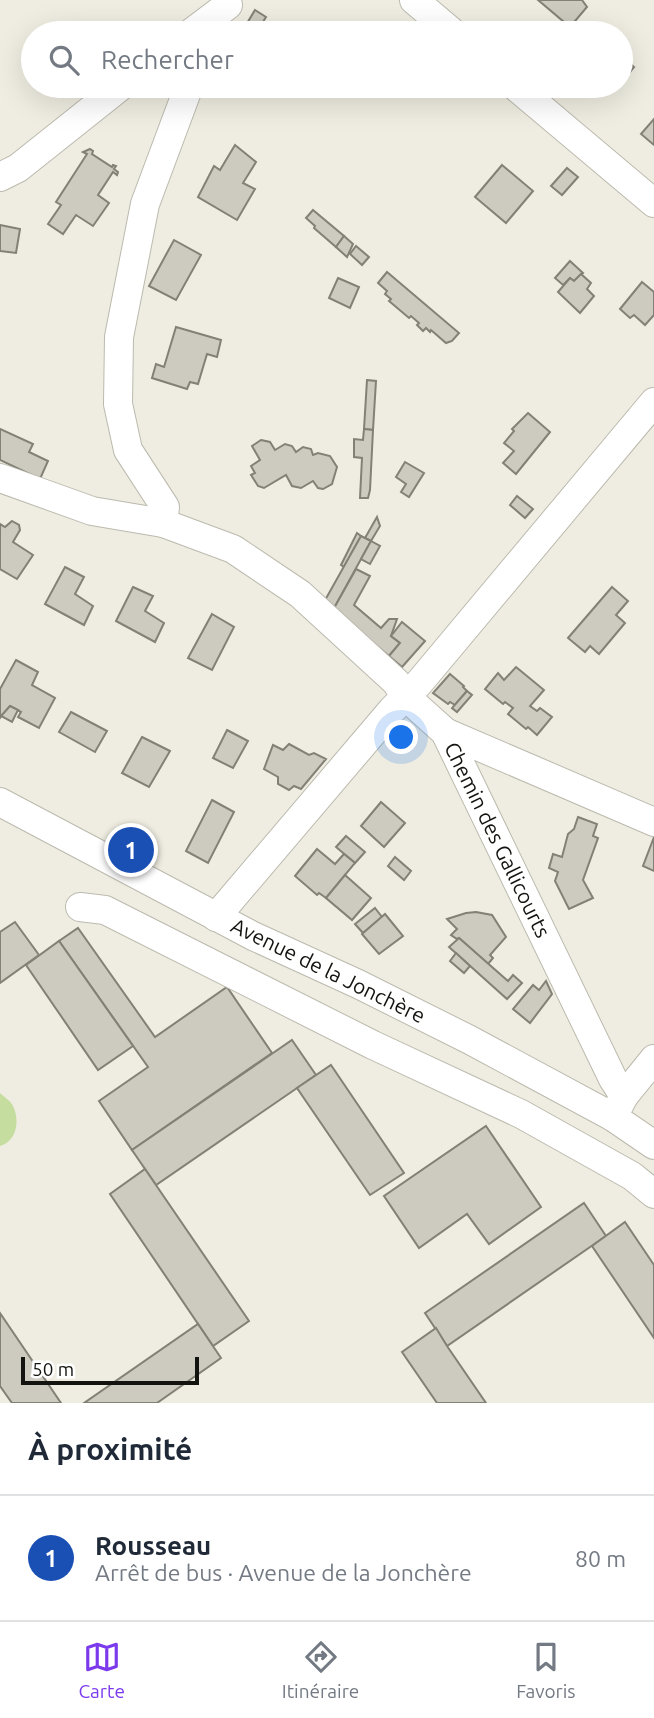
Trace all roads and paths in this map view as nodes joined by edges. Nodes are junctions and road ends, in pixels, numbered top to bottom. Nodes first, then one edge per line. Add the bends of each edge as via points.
1 (414, 0) edge
2 (230, 2) edge
3 (206, 21) edge
4 (221, 21) edge
5 (439, 21) edge
6 (106, 98) edge
7 (185, 98) edge
8 (529, 98) edge
9 (0, 177) edge
10 (654, 203) edge
11 (654, 402) edge
12 (0, 478) edge
13 (163, 523) junction
14 (405, 695) junction
15 (445, 732) junction
16 (0, 802) edge
17 (654, 822) edge
18 (80, 907) dead end
19 (216, 917) junction
20 (654, 1059) edge
21 (619, 1106) junction
22 (654, 1145) edge
23 (654, 1194) edge

1 - 5 street
2 - 3 street
2 - 4 street
6 - 9 street via 18,168
7 - 13 street via 145,204 118,337 118,404 128,450 165,507
8 - 10 street
11 - 14 street
12 - 13 street, Chemin des Gallicourts via 92,511
13 - 14 street, Chemin des Gallicourts via 233,550 300,594 396,681
14 - 15 street, Chemin des Gallicourts
14 - 19 street
15 - 17 street
15 - 21 street, Chemin des Gallicourts via 613,1079
16 - 19 street, Avenue de la Jonchère
18 - 23 street via 105,910 521,1114 632,1176
19 - 21 street, Avenue de la Jonchère via 470,1040
20 - 21 street
21 - 22 street, Avenue de la Jonchère

